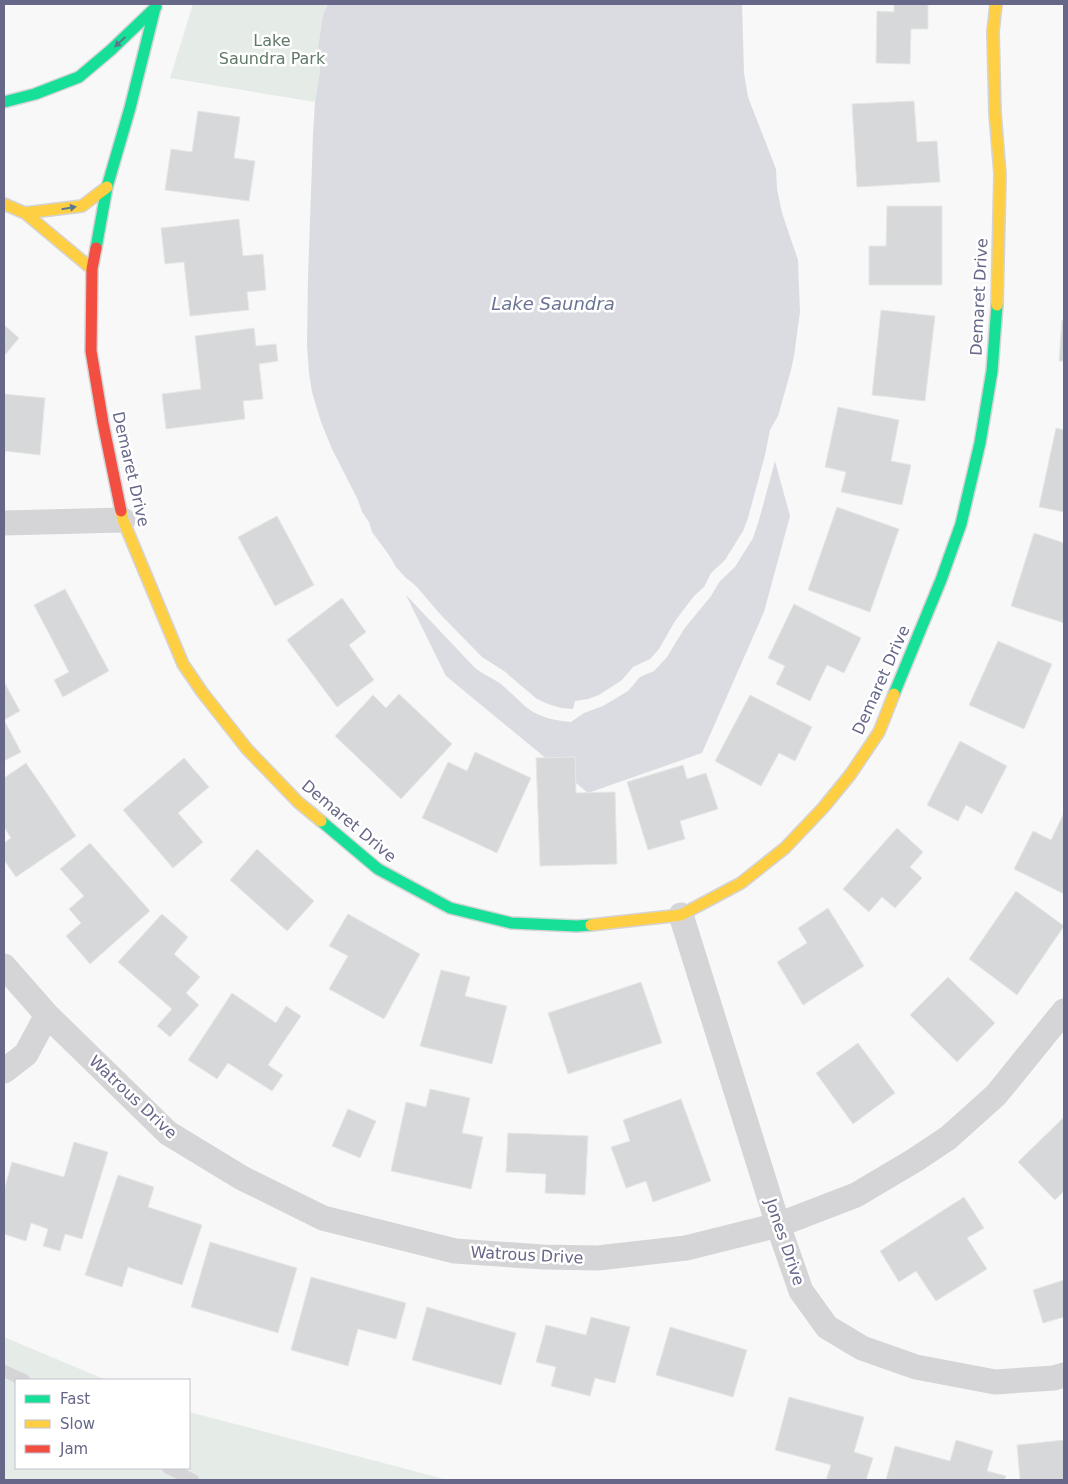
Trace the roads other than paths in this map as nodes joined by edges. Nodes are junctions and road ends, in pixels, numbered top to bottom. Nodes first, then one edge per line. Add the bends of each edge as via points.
1 (996, 4) edge
2 (156, 6) edge
3 (4, 102) edge
4 (107, 187) junction
5 (4, 204) edge
6 (25, 213) junction
7 (92, 269) junction
8 (123, 520) junction
9 (4, 523) edge
10 (681, 915) junction
11 (4, 966) edge
12 (1064, 1011) edge
13 (47, 1015) junction
14 (4, 1071) edge
15 (778, 1225) junction
16 (4, 1371) edge
17 (1064, 1376) edge
18 (22, 1379) edge
19 (170, 1469) edge
20 (193, 1480) edge

1 - 10 street, Demaret Drive via 993,32 1000,174 992,371 980,444 961,524 945,571 879,732 850,775 785,848 741,882
2 -> 3 street via 79,77
2 - 4 street, Demaret Drive
6 -> 4 street via 82,206
4 - 7 street, Demaret Drive
5 - 6 street
6 - 7 street
7 - 8 street, Demaret Drive via 91,352
8 - 9 street
8 - 10 street, Demaret Drive via 183,664 202,692 247,749 298,802 378,869 450,908 511,923 577,926
10 - 15 street, Jones Drive
11 - 13 street, Watrous Drive
12 - 15 street, Watrous Drive via 996,1096 948,1138 856,1194
13 - 14 street via 26,1054
13 - 15 street, Watrous Drive via 168,1133 242,1178 323,1218 455,1251 598,1258 686,1248
15 - 17 street, Jones Drive via 801,1291 828,1327 862,1348 916,1368 995,1382
16 - 18 lane
19 - 20 lane

